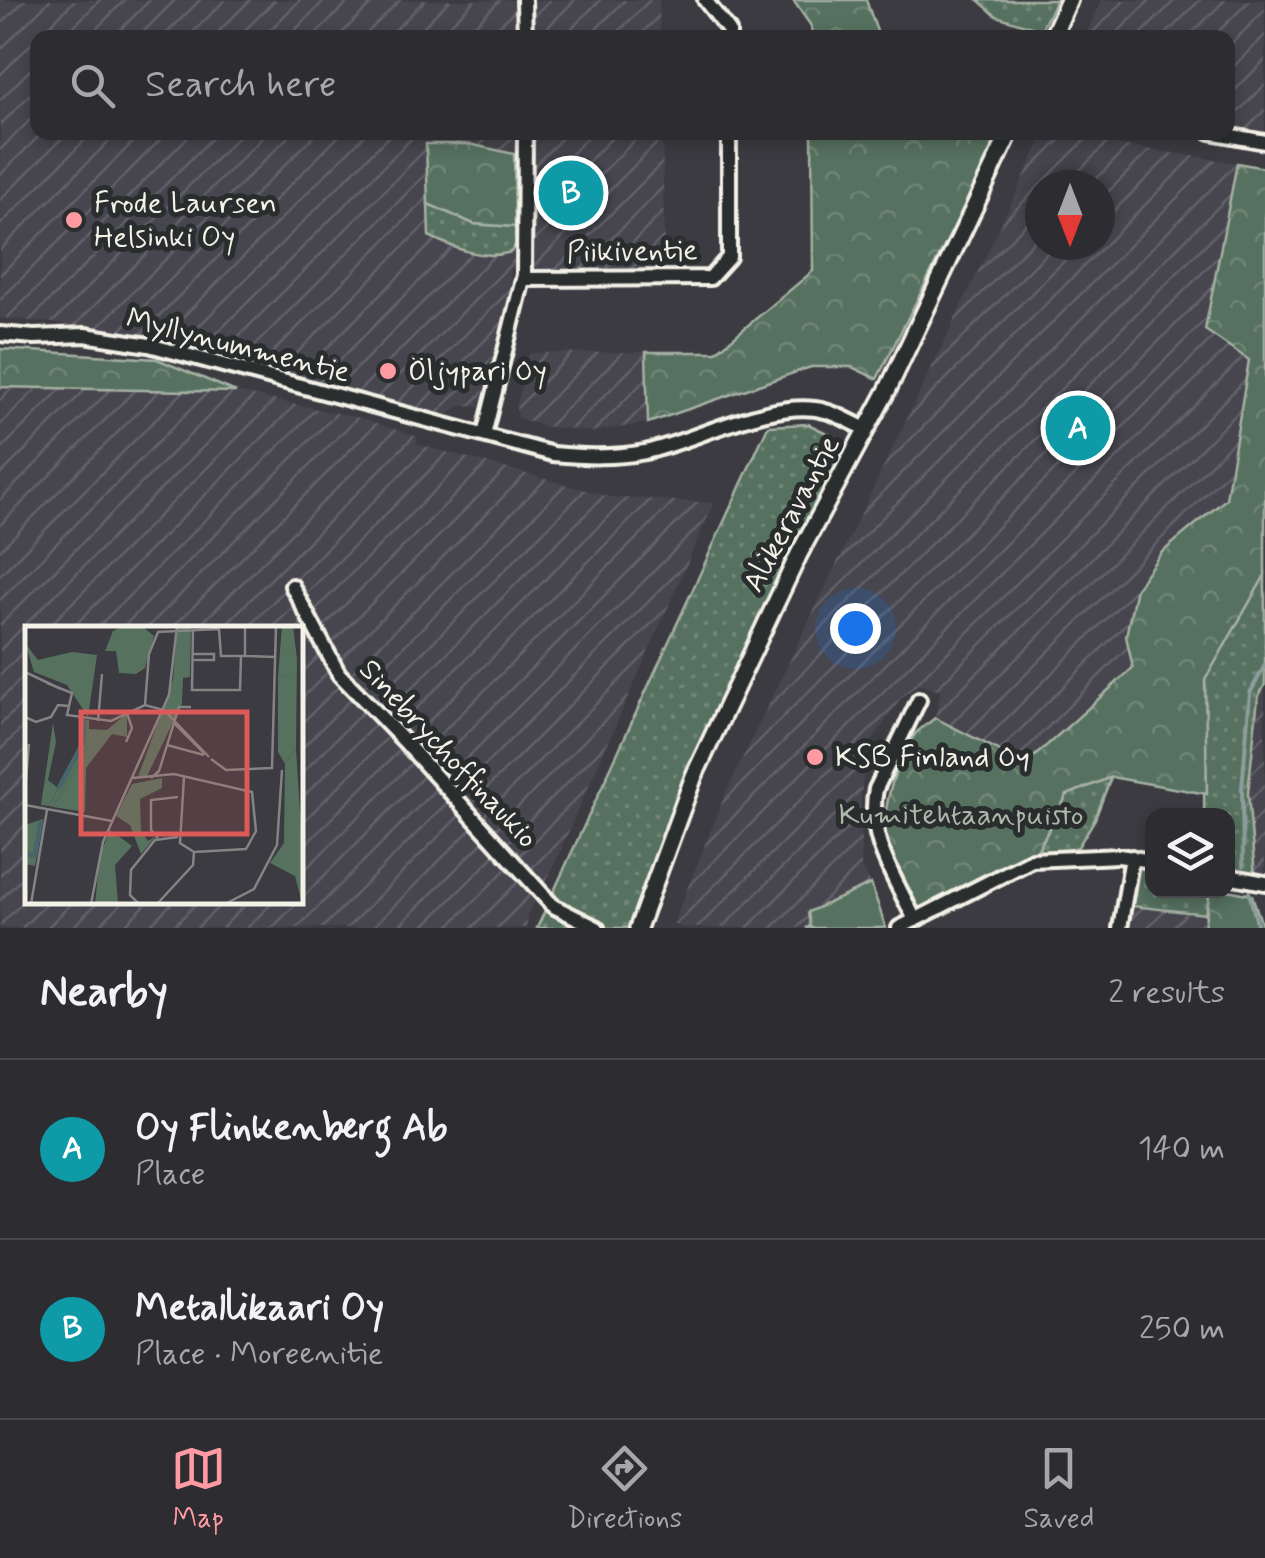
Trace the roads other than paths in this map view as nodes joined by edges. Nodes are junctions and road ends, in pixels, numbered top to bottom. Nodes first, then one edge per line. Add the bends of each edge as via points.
1 (524, 0) edge
2 (705, 0) edge
3 (1069, 0) edge
4 (525, 30) edge
5 (728, 30) edge
6 (1056, 30) edge
7 (1235, 137) edge
8 (525, 140) edge
9 (729, 140) edge
10 (1006, 140) edge
11 (1265, 142) edge
12 (523, 279) junction
13 (0, 334) edge
14 (867, 429) junction
15 (484, 435) junction
16 (292, 586) dead end
17 (918, 700) dead end
18 (1132, 857) junction
19 (1145, 860) edge
20 (1235, 877) edge
21 (1265, 883) edge
22 (915, 920) junction
23 (597, 928) edge
24 (638, 928) edge
25 (899, 928) edge
26 (1120, 928) edge

1 - 4 street
2 - 5 street
3 - 6 street
7 - 11 street
8 - 12 street
9 - 12 street, Piikiventie via 729,257 710,278
10 - 14 street, Alikeravantie
12 - 15 street
13 - 15 street, Myllynummentie via 84,335 148,345
14 - 15 street, Myllynummentie via 825,410 800,408 733,422 650,451 585,457
14 - 24 street, Alikeravantie via 799,554 694,776
16 - 23 street, Sinebrychoffinaukio via 339,674 553,906
17 - 22 street via 873,804 880,848
18 - 19 street
18 - 22 street via 1032,860
18 - 26 street
20 - 21 street
22 - 25 street

